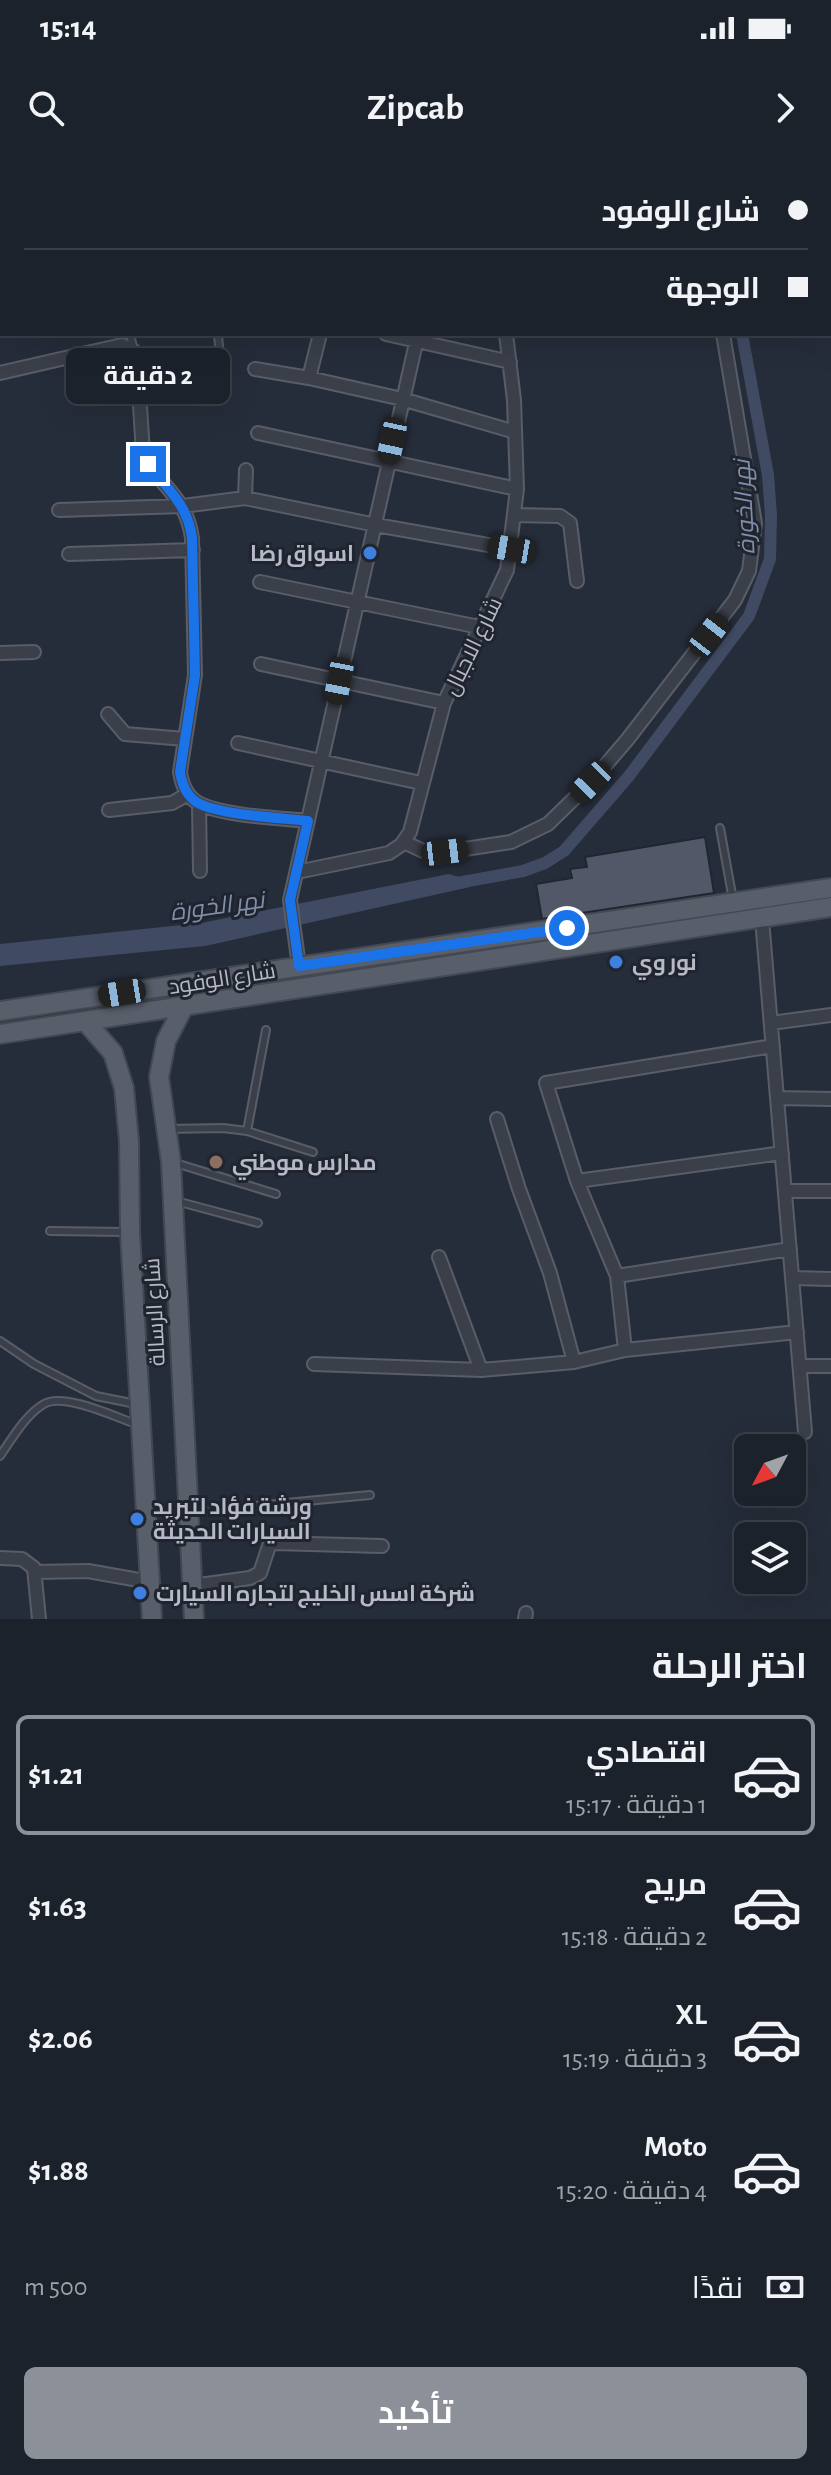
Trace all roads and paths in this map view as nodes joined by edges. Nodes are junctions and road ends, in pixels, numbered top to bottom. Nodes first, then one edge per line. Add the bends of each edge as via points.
1 (130, 336) edge
2 (218, 336) edge
3 (320, 336) edge
4 (506, 336) edge
5 (723, 336) edge
6 (417, 338) edge
7 (219, 347) dead end
8 (134, 351) junction
9 (510, 362) junction
10 (255, 369) dead end
11 (0, 373) edge
12 (309, 378) junction
13 (402, 399) junction
14 (515, 432) junction
15 (258, 433) dead end
16 (388, 462) junction
17 (246, 470) dead end
18 (517, 489) junction
19 (245, 498) junction
20 (183, 506) junction
21 (59, 510) dead end
22 (515, 515) junction
23 (376, 525) junction
24 (511, 549) junction
25 (193, 550) junction
26 (69, 554) dead end
27 (577, 581) dead end
28 (260, 582) dead end
29 (357, 601) junction
30 (479, 627) junction
31 (34, 652) dead end
32 (0, 653) edge
33 (261, 664) dead end
34 (339, 681) junction
35 (444, 703) junction
36 (108, 714) dead end
37 (185, 739) junction
38 (238, 743) dead end
39 (322, 761) junction
40 (421, 783) junction
41 (188, 794) junction
42 (199, 804) junction
43 (109, 810) dead end
44 (308, 821) junction
45 (720, 828) dead end
46 (404, 842) junction
47 (200, 871) dead end
48 (297, 872) junction
49 (831, 888) edge
50 (734, 903) junction
51 (831, 907) edge
52 (762, 919) junction
53 (299, 966) junction
54 (183, 1008) junction
55 (0, 1011) edge
56 (831, 1015) edge
57 (86, 1022) junction
58 (771, 1023) junction
59 (266, 1030) dead end
60 (0, 1034) edge
61 (773, 1046) junction
62 (777, 1098) junction
63 (831, 1099) edge
64 (497, 1119) dead end
65 (247, 1131) junction
66 (151, 1134) junction
67 (313, 1152) dead end
68 (782, 1153) junction
69 (171, 1162) junction
70 (577, 1181) junction
71 (785, 1191) junction
72 (831, 1191) edge
73 (276, 1194) dead end
74 (173, 1200) junction
75 (258, 1223) dead end
76 (50, 1231) dead end
77 (130, 1232) junction
78 (790, 1249) junction
79 (439, 1257) dead end
80 (617, 1276) junction
81 (792, 1278) junction
82 (831, 1279) edge
83 (797, 1332) junction
84 (0, 1341) edge
85 (625, 1350) junction
86 (574, 1362) junction
87 (314, 1364) dead end
88 (800, 1366) junction
89 (831, 1366) edge
90 (481, 1370) junction
91 (140, 1405) junction
92 (142, 1426) junction
93 (805, 1432) dead end
94 (0, 1456) edge
95 (370, 1495) dead end
96 (188, 1513) junction
97 (382, 1546) dead end
98 (0, 1558) edge
99 (36, 1572) junction
100 (150, 1582) junction
101 (192, 1586) junction
102 (39, 1619) edge
103 (152, 1619) edge
104 (194, 1619) edge

1 - 8 lane
2 - 7 lane
3 - 12 street
4 - 9 street, شارع الاجبال
5 - 46 street via 755,523 749,571 735,600 627,740 548,824 511,842 445,852 423,851
6 - 9 street
6 - 13 street
8 - 11 street via 122,345
8 - 20 street via 143,453
9 - 14 street, شارع الاجبال
10 - 12 street
12 - 13 street
13 - 14 street
13 - 16 street
14 - 18 street, شارع الاجبال
15 - 16 street
16 - 18 street
16 - 23 street
17 - 19 street
18 - 22 street, شارع الاجبال
19 - 20 street
19 - 23 street
20 - 21 street
20 - 25 street
22 - 24 street, شارع الاجبال
22 - 27 street via 560,516 570,523
23 - 24 street
23 - 29 street
24 - 30 street, شارع الاجبال via 504,580
25 - 26 street
25 - 37 street via 196,656
28 - 29 street
29 - 30 street
29 - 34 street
30 - 35 street, شارع الاجبال
31 - 32 street
33 - 34 street
34 - 35 street
34 - 39 street
35 - 40 street, شارع الاجبال
36 - 37 street via 125,734
37 - 41 street via 180,772
38 - 39 street
39 - 40 street
39 - 44 street
40 - 46 street, شارع الاجبال
41 - 42 street
41 - 43 street via 172,803
42 - 44 street
42 - 47 street
44 - 48 street
45 - 50 lane
46 - 48 street via 389,853
48 - 53 street via 290,900
49 - 50 main road, شارع الوفود
50 - 53 main road, شارع الوفود
51 - 52 main road, شارع الوفود
52 - 54 main road, شارع الوفود
52 - 58 street
53 - 55 main road, شارع الوفود
54 - 57 main road, شارع الوفود
54 - 66 main road, شارع الرسالة via 160,1064
56 - 58 street
57 - 60 main road, شارع الوفود
57 - 66 main road, شارع الرسالة via 119,1064 124,1088
58 - 61 street
59 - 65 lane
61 - 62 street
61 - 70 street via 546,1083
62 - 63 street
62 - 68 street
64 - 86 street via 550,1273
65 - 66 lane
65 - 67 lane
66 - 69 main road, شارع الرسالة
66 - 77 main road, شارع الرسالة
68 - 70 street
68 - 71 street
69 - 73 lane
69 - 74 main road, شارع الرسالة
70 - 80 street
71 - 72 street
71 - 78 street
74 - 75 lane
74 - 96 main road, شارع الرسالة
76 - 77 lane
77 - 91 main road, شارع الرسالة
78 - 80 street
78 - 81 street
79 - 90 street
80 - 85 street
81 - 82 street
81 - 83 street
83 - 85 street
83 - 88 street
84 - 91 lane via 96,1396
85 - 86 street
86 - 90 street
87 - 90 street
88 - 89 street
88 - 93 street
91 - 92 main road, شارع الرسالة
92 - 94 lane via 51,1400 35,1411
92 - 100 main road, شارع الرسالة
95 - 96 lane
96 - 101 main road, شارع الرسالة
97 - 101 street via 274,1543 260,1573
98 - 99 street via 26,1561
99 - 100 street via 88,1571
99 - 102 street
100 - 103 main road, شارع الرسالة
101 - 104 main road, شارع الرسالة

